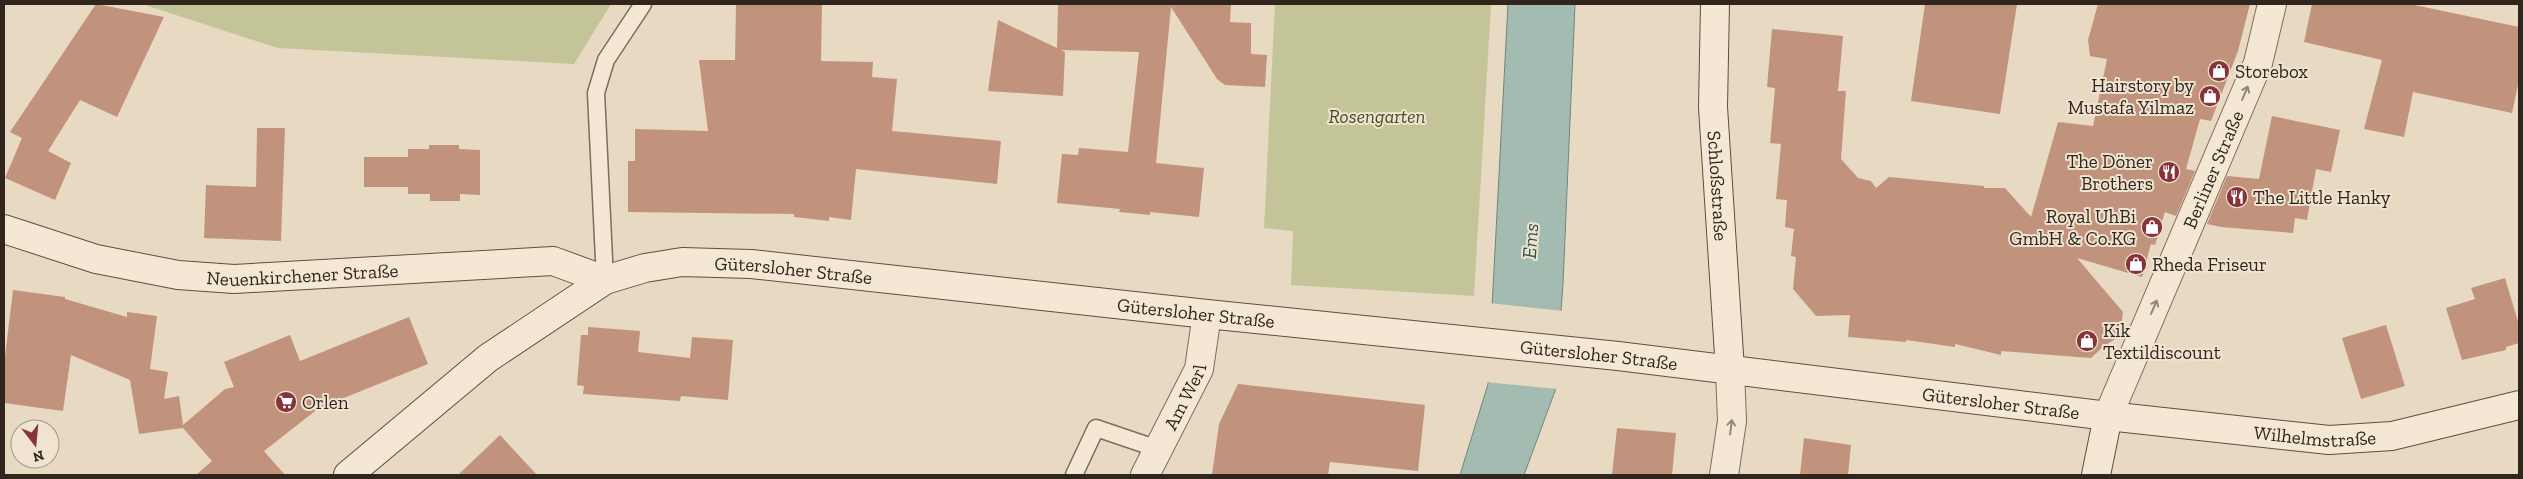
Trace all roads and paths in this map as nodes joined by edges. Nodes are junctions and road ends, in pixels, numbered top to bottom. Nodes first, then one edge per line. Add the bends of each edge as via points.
1 (643, 4) edge
2 (1715, 4) edge
3 (2272, 4) edge
4 (4, 229) edge
5 (605, 280) junction
6 (1207, 314) junction
7 (1730, 370) junction
8 (2519, 406) edge
9 (2108, 416) junction
10 (1158, 449) junction
11 (348, 475) edge
12 (1074, 475) edge
13 (1144, 475) edge
14 (1724, 475) edge
15 (2096, 475) edge

1 - 5 lane via 606,60 596,93
2 - 7 main road, Schloßstraße via 1713,107
9 -> 3 main road, Berliner Straße via 2258,63
4 - 5 main road, Neuenkirchener Straße via 96,259 178,275 234,279 553,261
5 - 6 main road, Gütersloher Straße via 645,268 682,262 751,264
5 - 11 main road, Gütersloher Straße via 488,358
6 - 7 main road, Gütersloher Straße
6 - 10 main road, Am Werl via 1198,369
7 - 9 main road, Gütersloher Straße
14 -> 7 main road, Schloßstraße via 1732,420
8 - 9 main road, Wilhelmstraße via 2392,436 2330,440
9 - 15 main road, Berliner Straße
10 - 12 lane via 1096,428
10 - 13 main road, Am Werl

